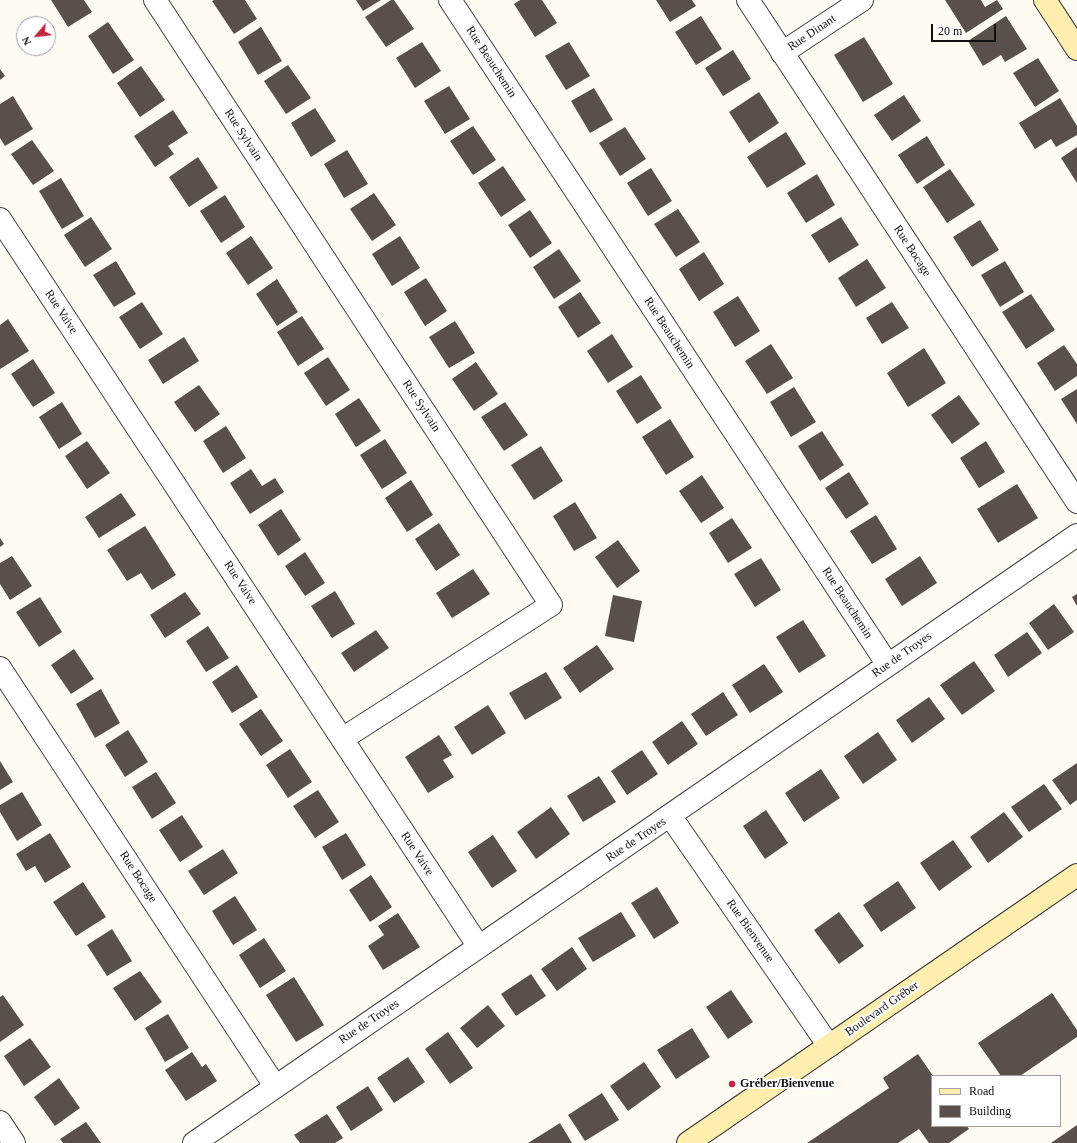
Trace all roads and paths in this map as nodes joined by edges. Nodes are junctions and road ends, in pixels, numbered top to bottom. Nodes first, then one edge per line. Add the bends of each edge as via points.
1 (155, 0) edge
2 (450, 0) edge
3 (748, 0) edge
4 (862, 0) edge
5 (1045, 0) edge
6 (1077, 49) edge
7 (782, 53) junction
8 (0, 219) edge
9 (1077, 502) edge
10 (1077, 535) edge
11 (888, 665) junction
12 (0, 668) edge
13 (342, 739) junction
14 (671, 817) junction
15 (1077, 875) edge
16 (479, 947) junction
17 (829, 1046) junction
18 (275, 1086) junction
19 (0, 1122) edge
20 (14, 1143) edge
21 (194, 1143) edge
22 (688, 1143) edge

1 - 13 street, Rue Sylvain via 551,605
2 - 11 street, Rue Beauchemin
3 - 7 street, Rue Bocage
4 - 7 street, Rue Dinant
5 - 6 main road
7 - 9 street, Rue Bocage
8 - 13 street, Rue Vaive
10 - 11 street, Rue de Troyes
11 - 14 street, Rue de Troyes
12 - 18 street, Rue Bocage
13 - 16 street, Rue Vaive
14 - 16 street, Rue de Troyes
14 - 17 street, Rue Bienvenue
15 - 17 main road, Boulevard Gréber
16 - 18 street, Rue de Troyes
17 - 22 main road, Boulevard Gréber
18 - 21 street, Rue de Troyes
19 - 20 street

